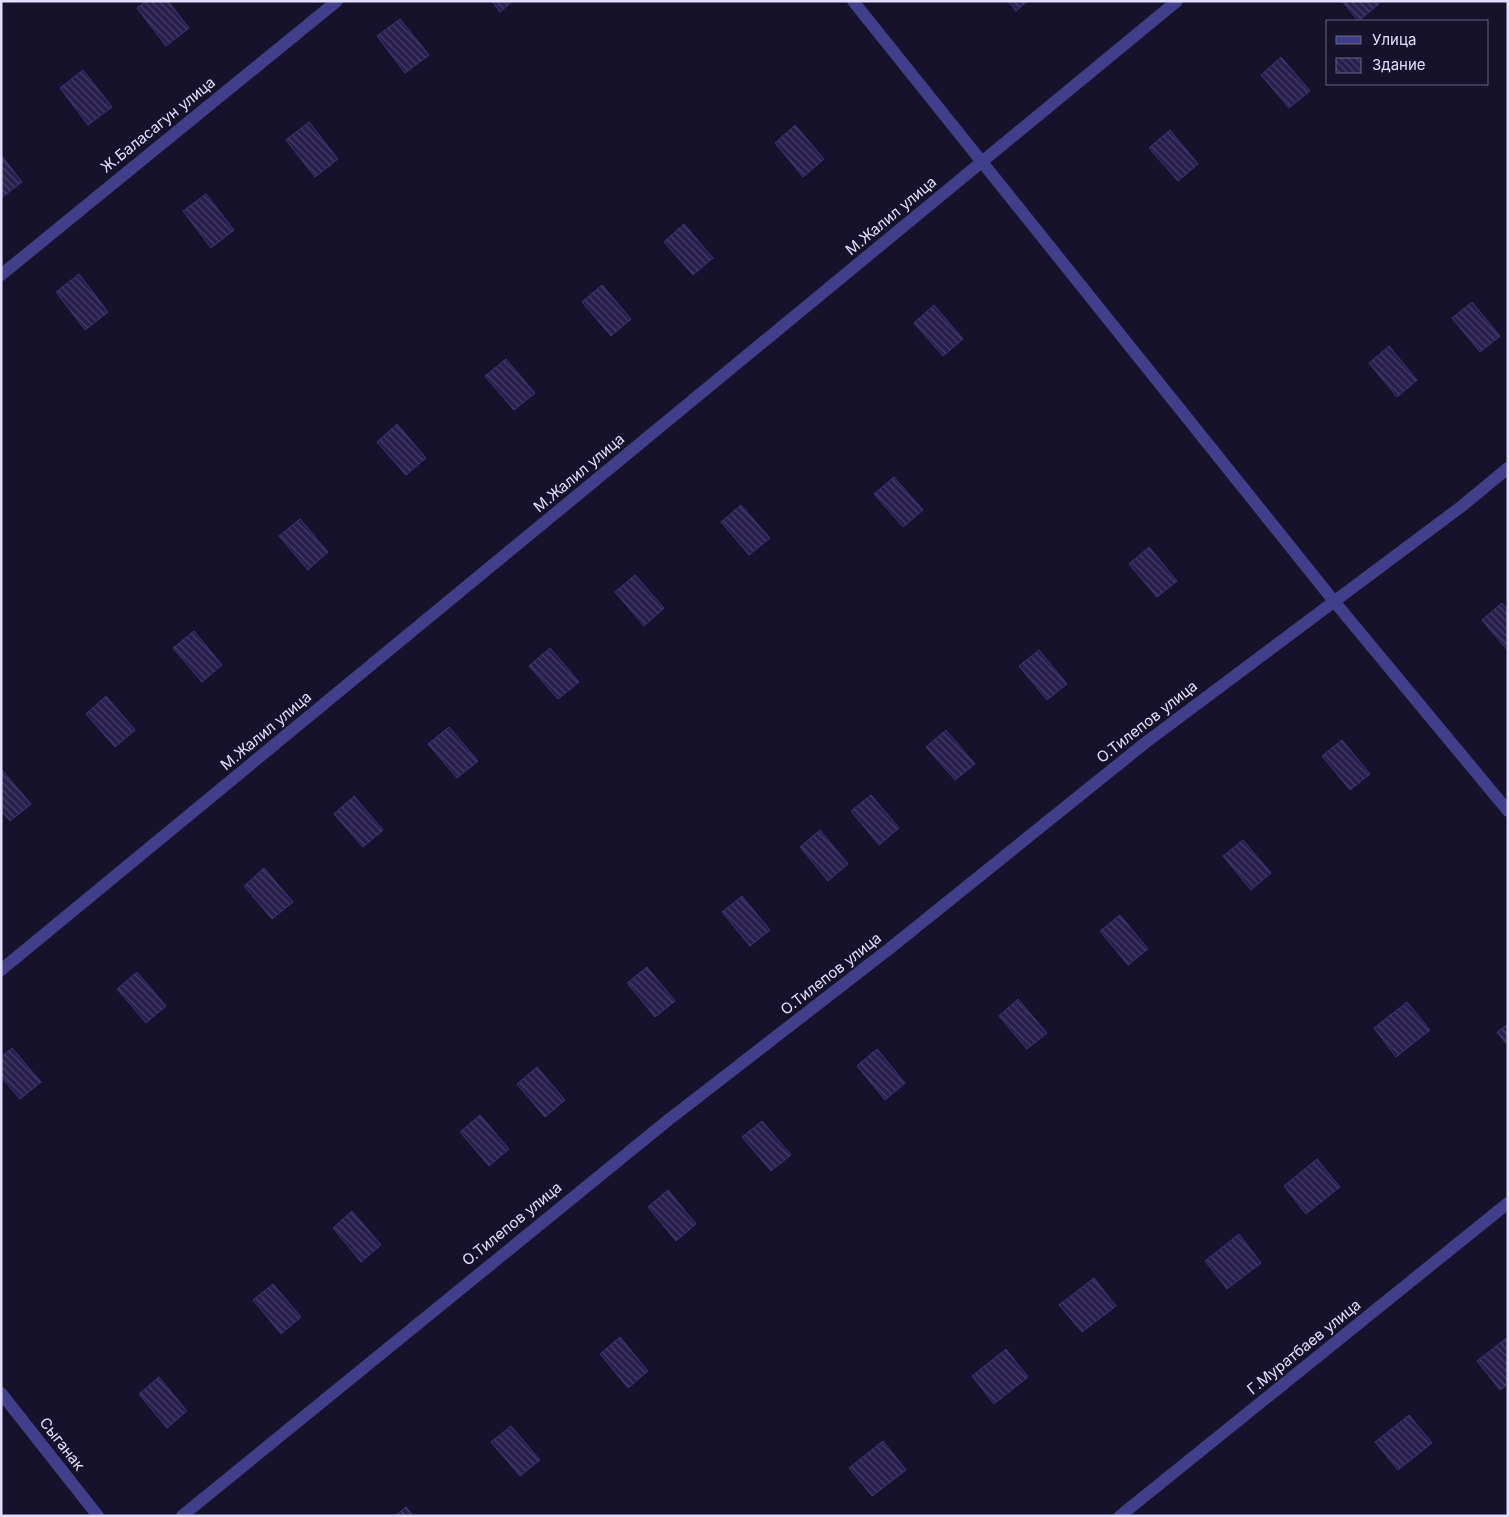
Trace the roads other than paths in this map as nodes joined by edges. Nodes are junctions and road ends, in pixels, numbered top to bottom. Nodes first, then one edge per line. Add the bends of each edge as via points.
1 (337, 1) edge
2 (853, 1) edge
3 (1177, 1) edge
4 (982, 162) junction
5 (1, 275) edge
6 (1508, 468) edge
7 (1333, 600) junction
8 (1508, 811) edge
9 (1, 970) edge
10 (1508, 1203) edge
11 (1, 1393) edge
12 (98, 1516) edge
13 (182, 1516) edge
14 (1120, 1516) edge

1 - 5 street, Ж.Баласагун улица
2 - 4 street
3 - 4 street, М.Жалил улица
4 - 7 street
4 - 9 street, М.Жалил улица
6 - 7 street, О.Тилепов улица via 1462,506
7 - 8 street
7 - 13 street, О.Тилепов улица via 1145,743 889,949 666,1121
10 - 14 street, Г.Муратбаев улица
11 - 12 street, Сыганак

